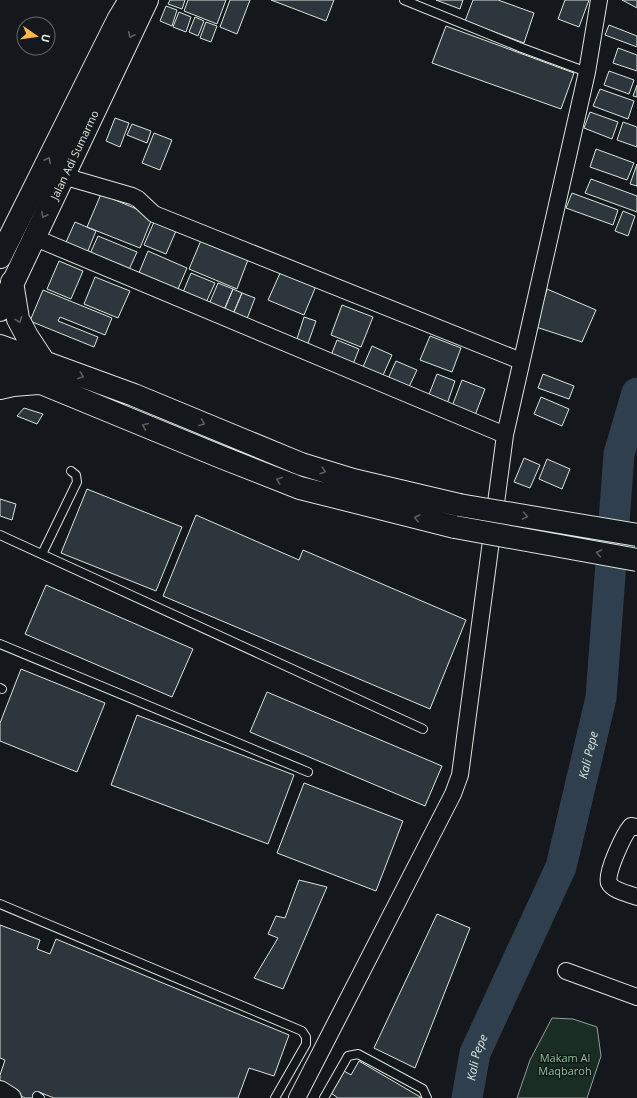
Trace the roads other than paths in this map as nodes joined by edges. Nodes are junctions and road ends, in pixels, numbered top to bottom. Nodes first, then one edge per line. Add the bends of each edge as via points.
1 (130, 0) edge
2 (147, 0) edge
3 (404, 0) edge
4 (599, 0) edge
5 (587, 72) junction
6 (63, 176) junction
7 (33, 237) junction
8 (0, 257) edge
9 (12, 282) junction
10 (0, 310) edge
11 (0, 346) edge
12 (522, 361) junction
13 (0, 366) edge
14 (44, 372) junction
15 (0, 388) edge
16 (505, 435) junction
17 (71, 470) dead end
18 (0, 535) edge
19 (637, 535) edge
20 (42, 554) junction
21 (637, 560) edge
22 (0, 644) edge
23 (423, 729) dead end
24 (308, 772) dead end
25 (637, 827) edge
26 (637, 897) edge
27 (0, 904) edge
28 (566, 971) dead end
29 (637, 997) edge
30 (0, 1091) edge
31 (11, 1098) edge
32 (275, 1098) edge
33 (297, 1098) edge
34 (324, 1098) edge
35 (427, 1098) edge

8 -> 1 main road, Jalan Adi Sumarmo
2 -> 6 main road, Jalan Adi Sumarmo
3 - 5 lane
4 - 5 street
5 - 12 street
6 -> 7 main road, Jalan Adi Sumarmo
6 - 12 street via 132,196 154,214
7 - 9 main road, Jalan Adi Sumarmo
7 - 16 street
9 - 10 main road, Jalan Adi Sumarmo
9 -> 14 main road via 18,319
11 - 14 main road
12 - 16 street
13 - 14 main road
14 - 15 main road
14 -> 19 main road, bridge via 134,395 301,464 353,480 459,505
21 -> 14 main road, bridge via 455,527 300,488 221,457
16 - 33 street via 460,775 453,794
17 - 20 lane via 76,475 77,482
18 - 20 lane
20 - 23 lane
22 - 24 lane
25 - 26 street via 631,826 625,833 608,876 609,883 614,888
27 - 32 lane via 302,1031 306,1037 306,1044
28 - 29 street
30 - 31 street
34 - 35 lane via 348,1056 358,1054 423,1089

